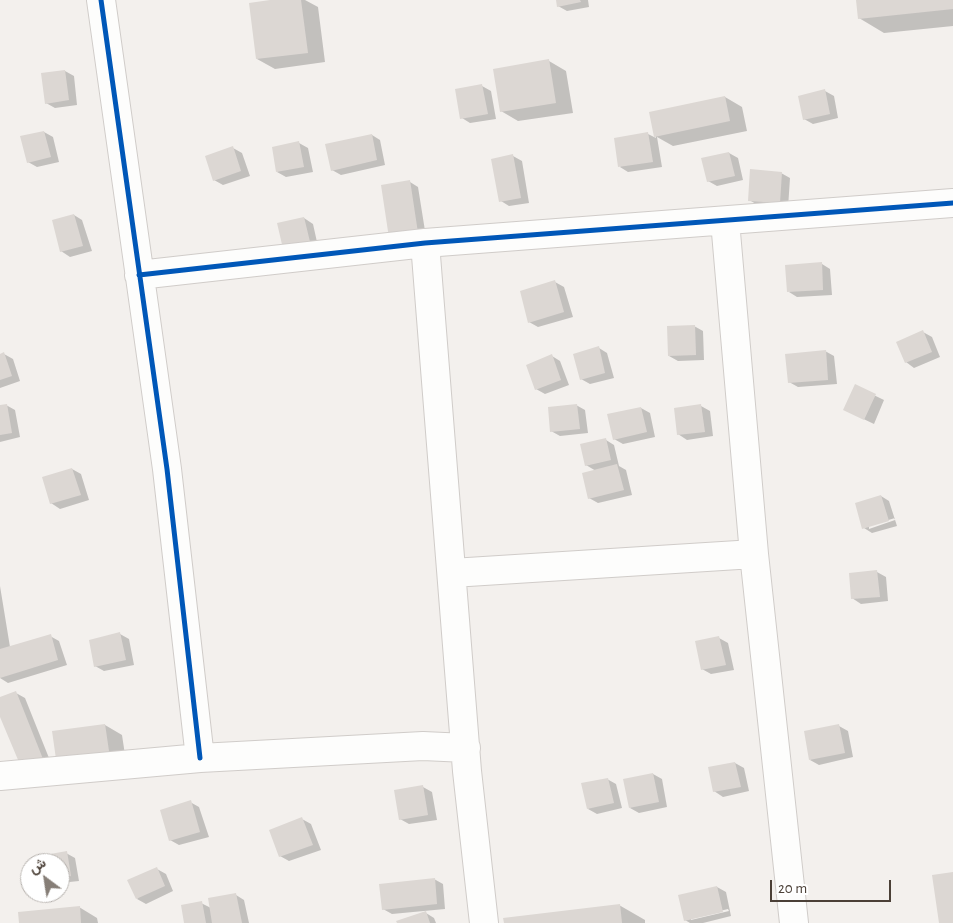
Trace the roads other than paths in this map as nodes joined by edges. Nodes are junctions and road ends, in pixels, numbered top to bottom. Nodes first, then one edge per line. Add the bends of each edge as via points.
1 (101, 0) edge
2 (953, 203) edge
3 (725, 221) junction
4 (425, 243) junction
5 (140, 275) junction
6 (754, 554) junction
7 (452, 573) junction
8 (466, 748) junction
9 (200, 758) junction
10 (0, 776) edge
11 (484, 923) edge
12 (794, 923) edge

1 - 5 street
2 - 3 street
3 - 4 street
3 - 6 street
4 - 5 street
4 - 7 street
5 - 9 street via 167,469
6 - 7 street
6 - 12 street
7 - 8 street
8 - 9 street via 423,746
8 - 11 street
9 - 10 street

